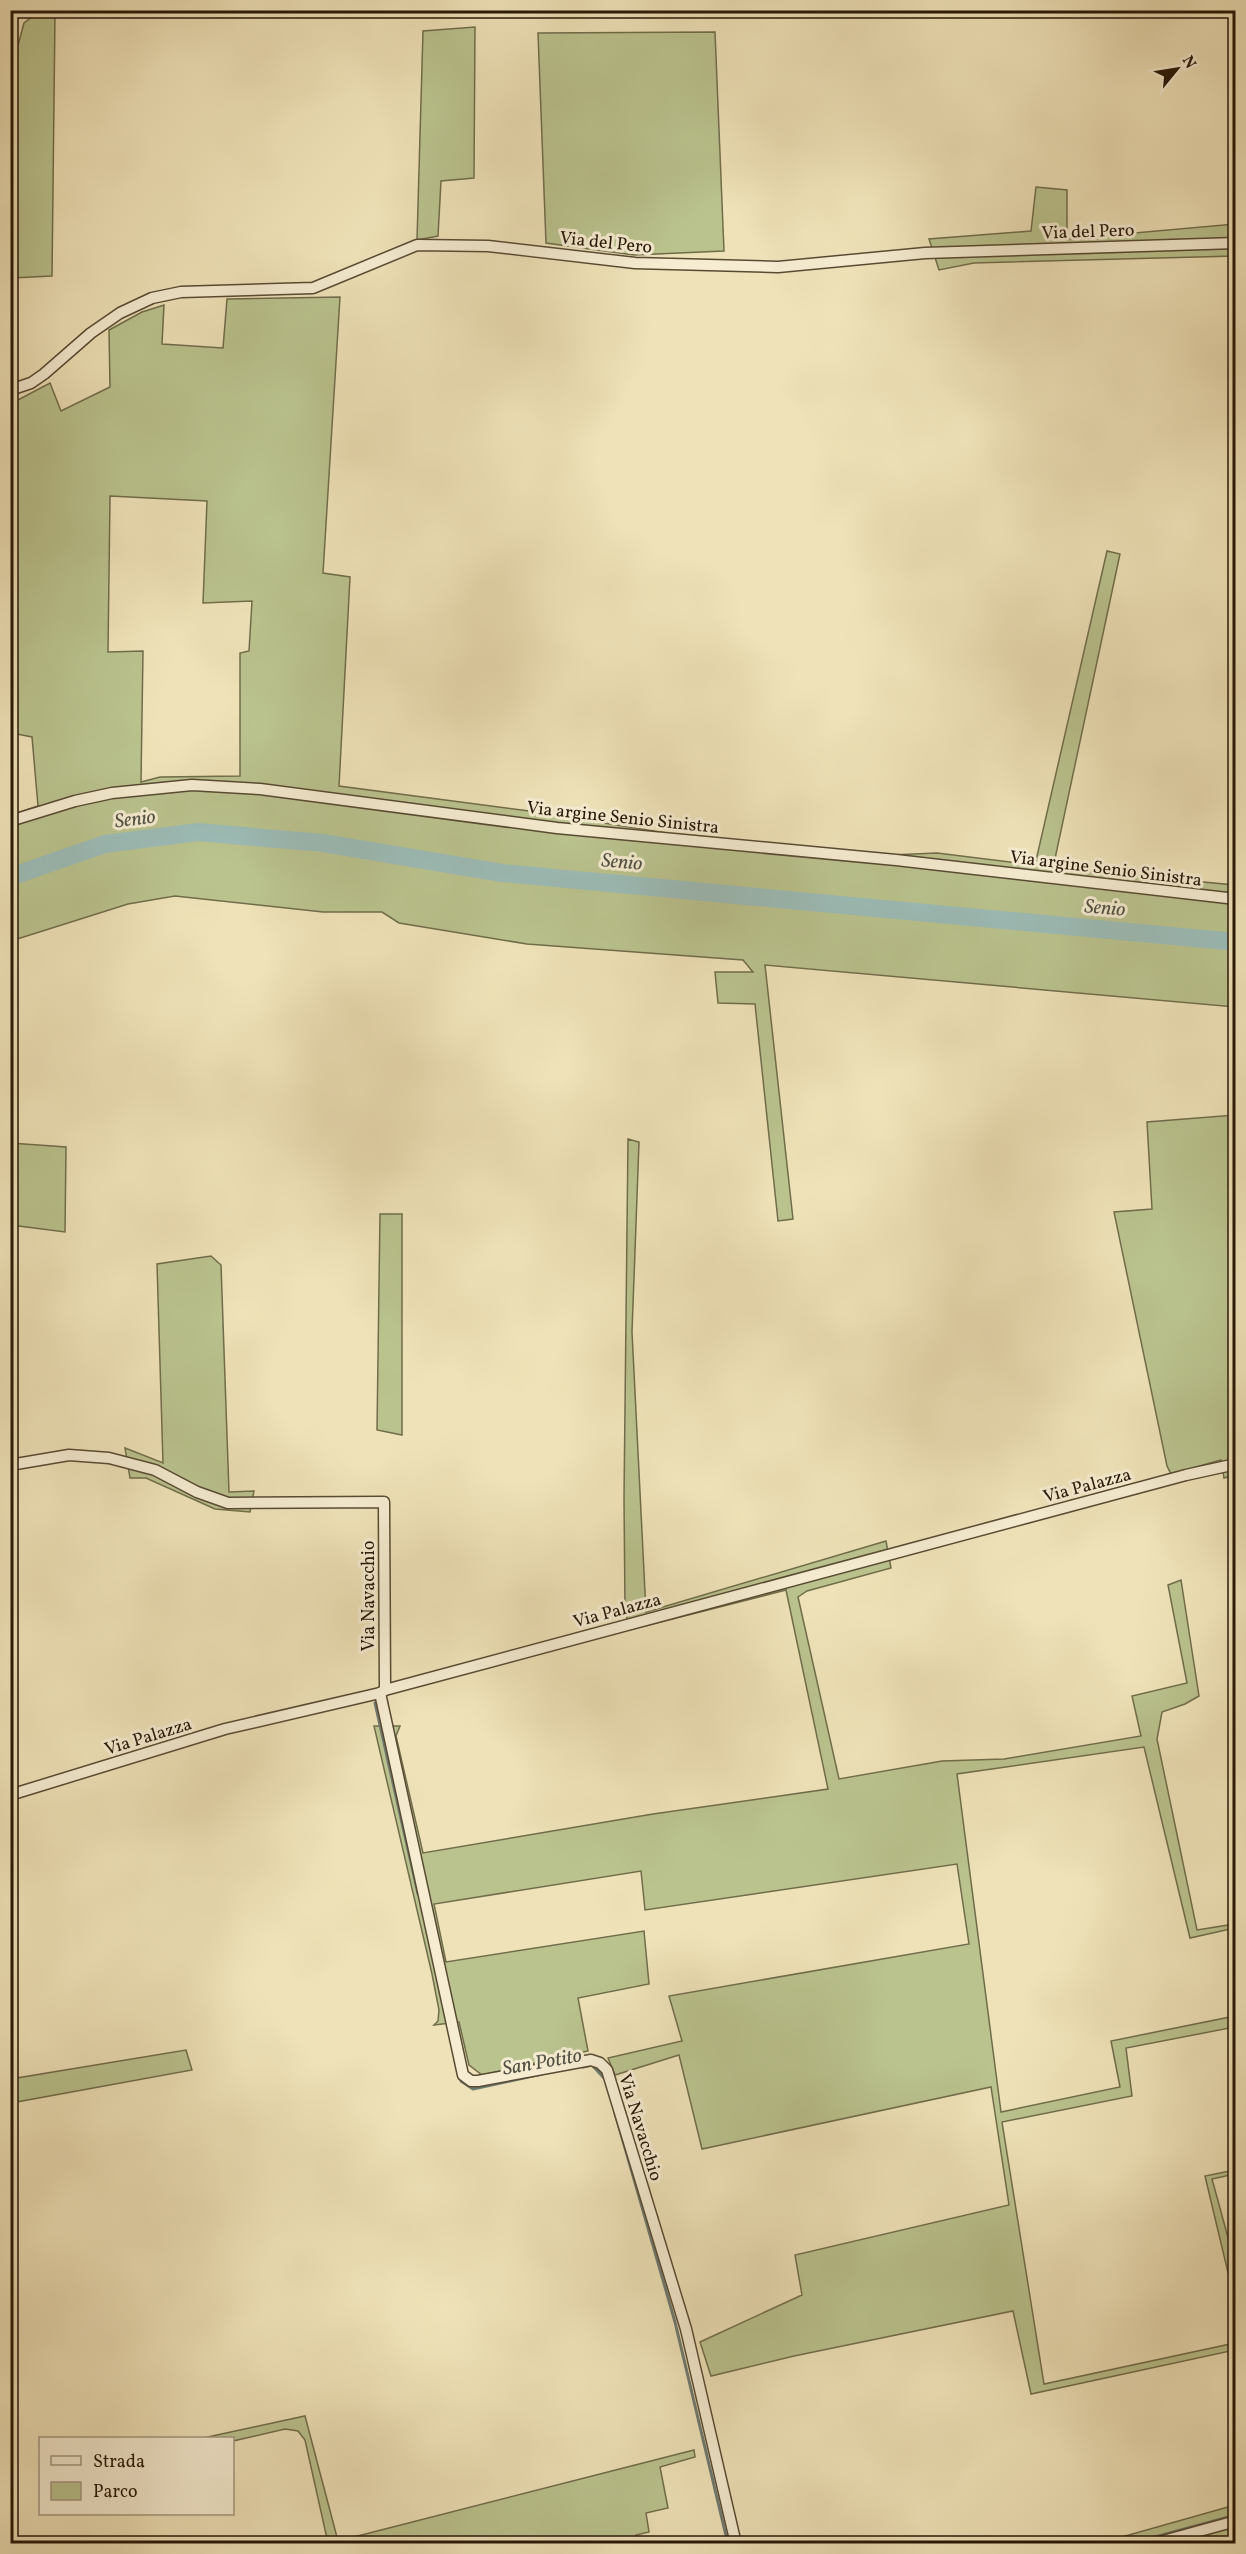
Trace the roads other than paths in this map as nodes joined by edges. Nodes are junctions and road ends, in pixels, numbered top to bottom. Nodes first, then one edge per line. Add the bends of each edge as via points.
1 (1236, 243) edge
2 (10, 390) edge
3 (10, 821) edge
4 (1236, 899) edge
5 (10, 1464) edge
6 (1236, 1464) edge
7 (382, 1691) junction
8 (10, 1795) edge
9 (1236, 2521) edge
10 (736, 2544) edge
11 (1152, 2544) edge

1 - 2 street, Via del Pero via 925,253 778,267 635,263 488,246 417,245 314,288 181,292 152,298 91,333 38,379
3 - 4 street, Via argine Senio Sinistra via 112,793 192,785 260,789 557,828 896,860
5 - 7 street, Via Navacchio via 69,1455 109,1458 154,1470 228,1503 384,1502
6 - 7 street, Via Palazza
7 - 8 street, Via Palazza via 225,1729
7 - 10 street, Via Navacchio via 463,2075 478,2081 591,2060 607,2070 686,2329
9 - 11 street

